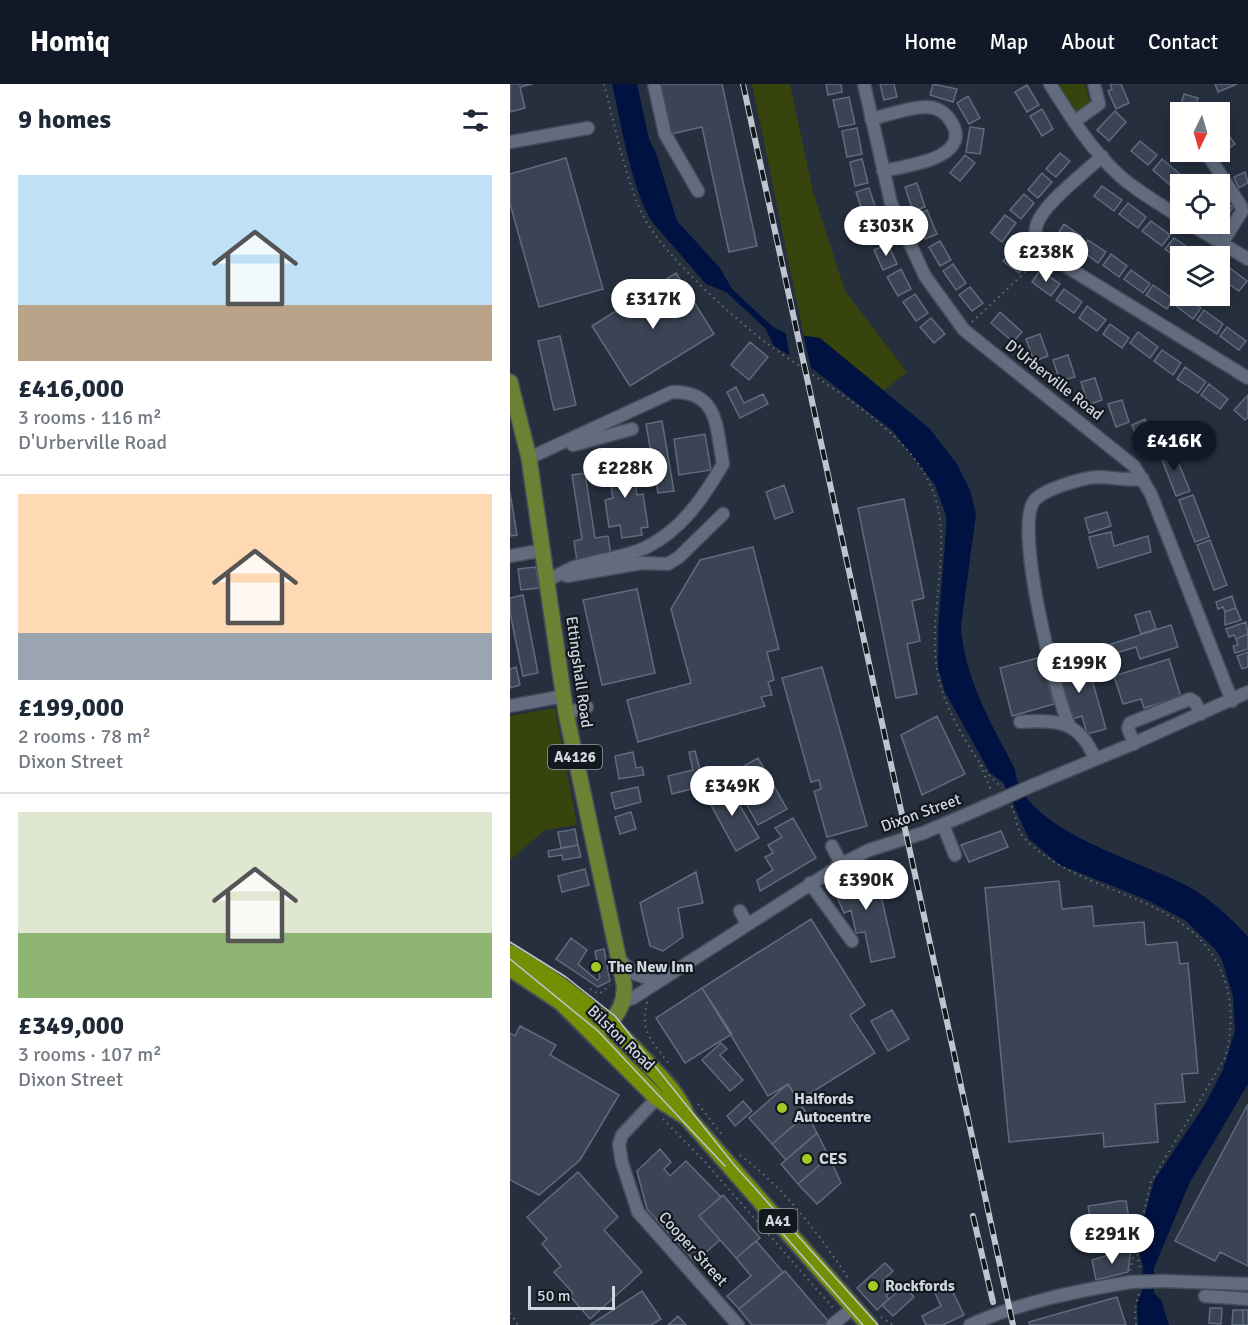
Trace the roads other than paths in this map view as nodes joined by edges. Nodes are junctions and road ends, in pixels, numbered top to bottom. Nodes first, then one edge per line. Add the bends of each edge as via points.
1 (654, 84) edge
2 (864, 84) edge
3 (1050, 84) edge
4 (1094, 84) edge
5 (872, 119) junction
6 (1074, 122) junction
7 (588, 128) dead end
8 (510, 142) edge
9 (1102, 156) junction
10 (1212, 162) edge
11 (883, 171) junction
12 (698, 191) dead end
13 (1170, 211) edge
14 (1207, 234) edge
15 (1222, 243) junction
16 (1248, 259) edge
17 (1248, 378) edge
18 (510, 382) edge
19 (632, 429) dead end
20 (529, 458) junction
21 (1143, 479) junction
22 (723, 514) dead end
23 (544, 550) junction
24 (510, 556) edge
25 (548, 580) junction
26 (1248, 692) edge
27 (564, 696) junction
28 (1232, 701) junction
29 (510, 706) edge
30 (587, 707) dead end
31 (566, 713) junction
32 (1201, 714) junction
33 (1020, 722) dead end
34 (1069, 725) junction
35 (1134, 744) junction
36 (1095, 759) junction
37 (943, 825) junction
38 (832, 846) dead end
39 (955, 855) dead end
40 (841, 864) junction
41 (810, 883) junction
42 (740, 911) dead end
43 (747, 924) junction
44 (852, 941) dead end
45 (510, 953) edge
46 (620, 960) junction
47 (510, 968) edge
48 (658, 982) junction
49 (624, 1001) junction
50 (610, 1023) junction
51 (594, 1034) junction
52 (653, 1102) junction
53 (687, 1117) junction
54 (1248, 1284) edge
55 (1205, 1296) dead end
56 (1248, 1299) edge
57 (842, 1316) edge
58 (874, 1320) edge
59 (738, 1325) edge
60 (970, 1325) edge

1 - 12 street via 665,134
2 - 5 street, D'Urberville Road
3 - 6 street
4 - 6 street via 1099,104
5 - 11 street, D'Urberville Road
5 - 11 street via 926,107 943,112 955,134 954,143 938,157
6 - 9 street
7 - 8 street
9 - 13 street via 1137,190
9 - 17 street via 1047,209 1037,223 1038,245 1046,254
10 - 15 street via 1242,211
11 - 21 street, D'Urberville Road via 891,203 925,276 964,330 1120,453
14 - 15 street
15 - 16 street
18 - 20 main road, Ettingshall Road / A4126
19 - 20 street
20 - 23 main road, Ettingshall Road / A4126
20 - 25 street via 672,392 688,391 700,395 711,407 723,464 696,507 679,525 646,548 579,565
21 - 28 street, D'Urberville Road
21 - 34 street via 1097,477 1066,484 1034,501 1030,512 1034,583 1049,657
22 - 25 street via 668,564 642,563
23 - 24 street
23 - 25 main road, Ettingshall Road / A4126
25 - 27 main road, Ettingshall Road / A4126
26 - 28 street, Dixon Street
27 - 29 street
27 - 31 main road, Ettingshall Road / A4126
28 - 32 street, Dixon Street
30 - 31 street
31 - 46 main road, Ettingshall Road / A4126
32 - 35 street, Dixon Street
32 - 35 street via 1190,699 1130,723
33 - 34 street via 1053,720
34 - 36 street via 1088,743
35 - 36 street, Dixon Street
36 - 37 street, Dixon Street, bridge
37 - 39 street
37 - 40 street, Dixon Street
38 - 40 street
40 - 41 street, Dixon Street
41 - 43 street, Dixon Street via 768,917
41 - 44 street
42 - 43 street
43 - 48 street, Dixon Street via 706,957
45 - 50 highway, Bilston Road / A41
46 - 48 street via 635,974
46 - 49 main road, Ettingshall Road / A4126
47 - 51 highway, Bilston Road / A41 via 561,1002
48 - 49 street, Dixon Street
49 - 50 main road
50 - 51 main road
50 - 53 highway, Bilston Road / A41 via 680,1100
51 - 52 highway, Bilston Road / A41
52 - 53 highway, Bilston Road / A41
52 - 59 street, Cooper Street via 622,1135 620,1144 638,1212
53 - 57 highway, Bilston Road / A41
54 - 60 street, bridge via 1130,1278 1002,1310
55 - 56 street
57 - 58 highway, Bilston Road / A41

